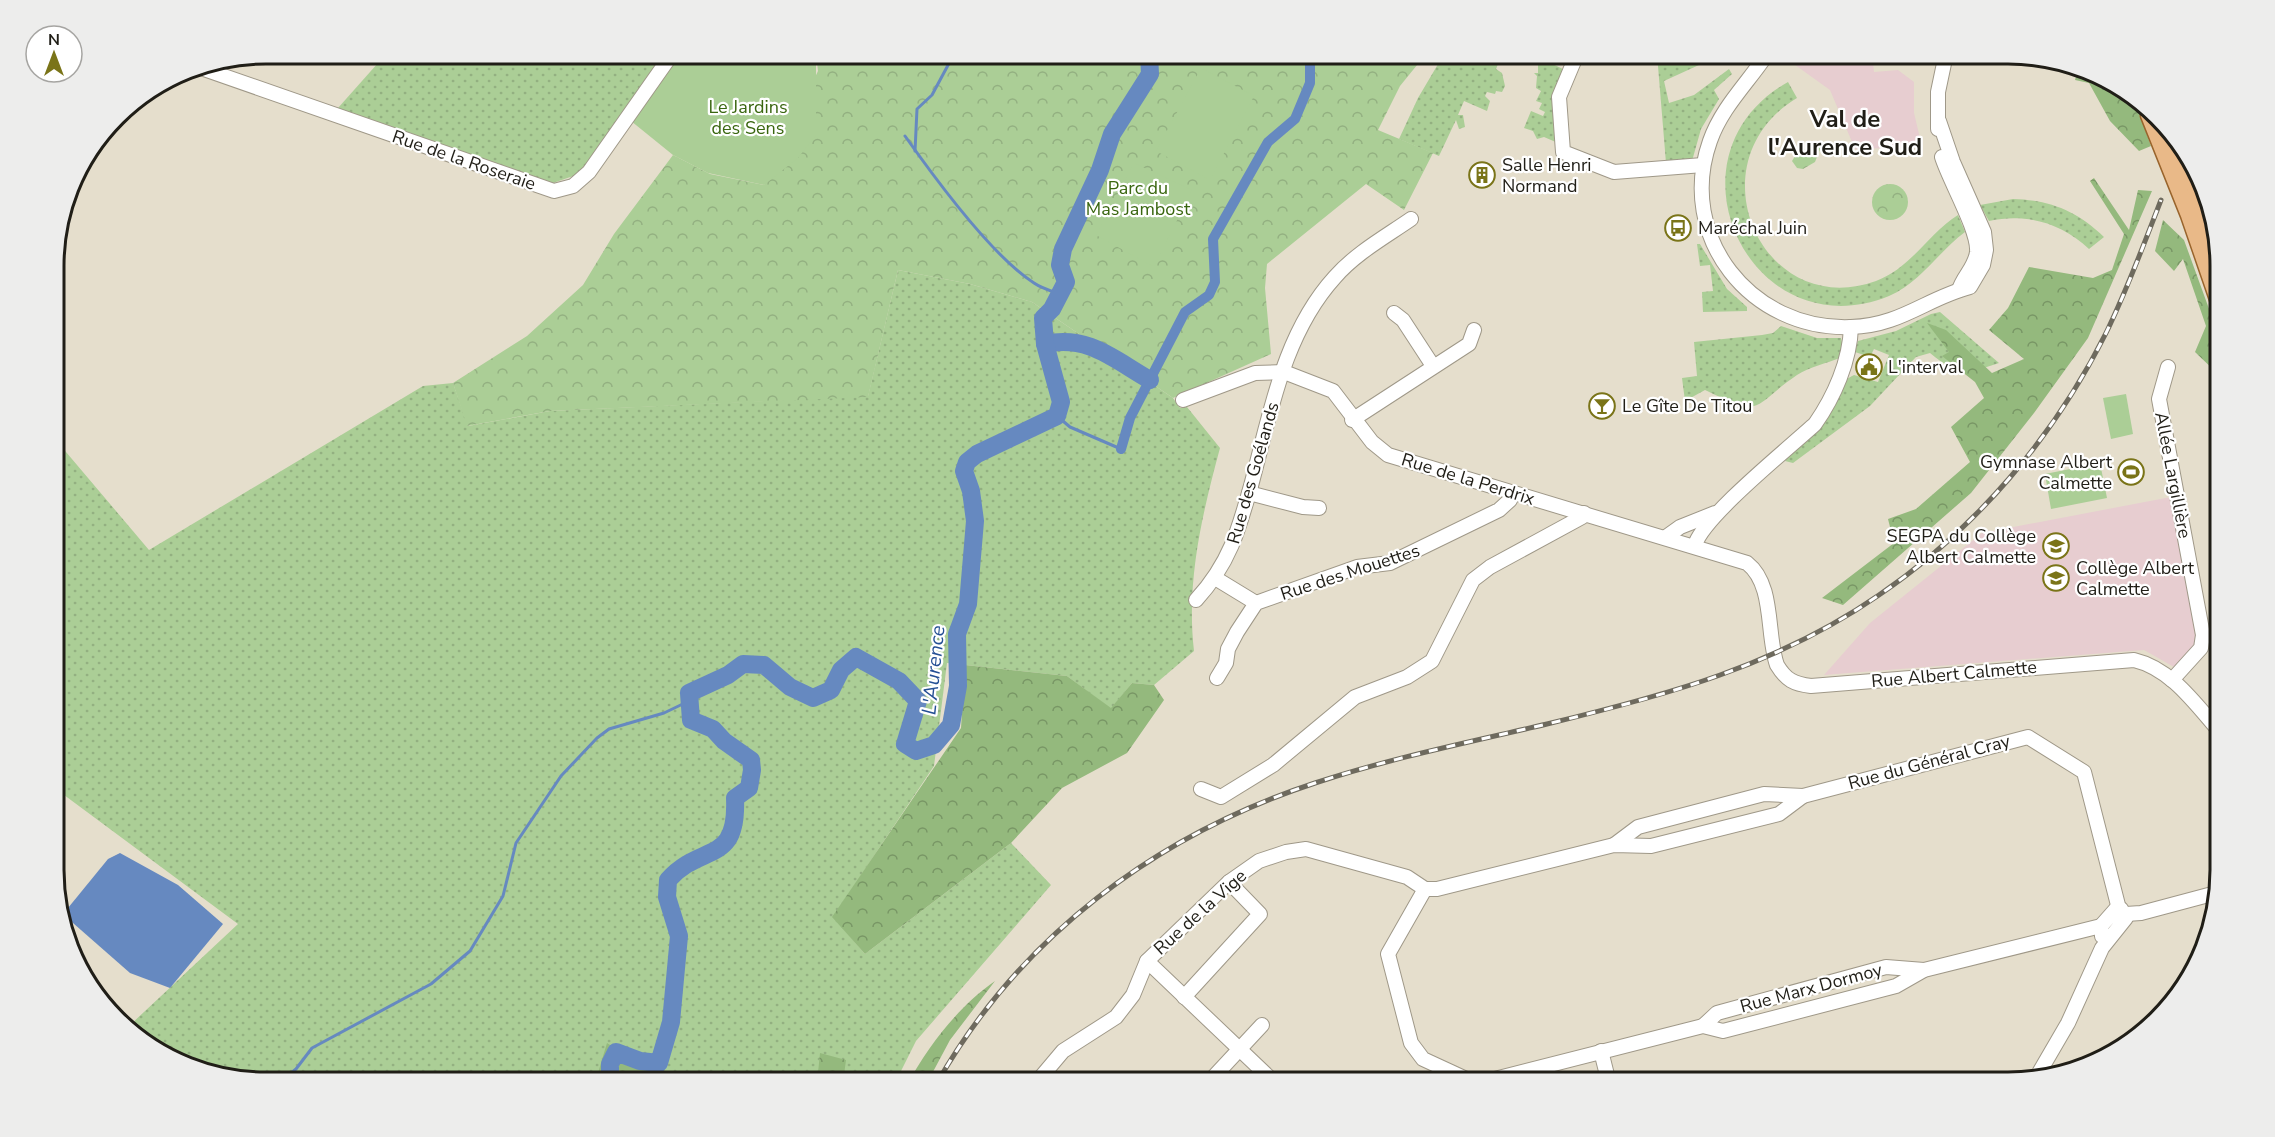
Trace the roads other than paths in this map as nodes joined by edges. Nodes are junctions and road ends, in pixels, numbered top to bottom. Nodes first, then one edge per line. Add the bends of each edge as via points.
1 (665, 64) edge
2 (1573, 64) edge
3 (1760, 64) edge
4 (1944, 64) edge
5 (210, 72) edge
6 (2156, 129) edge
7 (1703, 165) junction
8 (1411, 219) dead end
9 (2210, 272) edge
10 (1394, 313) dead end
11 (1851, 327) junction
12 (1474, 330) dead end
13 (1433, 366) junction
14 (2168, 368) dead end
15 (1284, 372) junction
16 (1183, 400) dead end
17 (1352, 420) junction
18 (1249, 493) junction
19 (1512, 493) junction
20 (1319, 508) dead end
21 (1717, 512) junction
22 (1584, 513) junction
23 (1666, 537) junction
24 (1695, 545) junction
25 (1747, 563) joint
26 (1215, 578) junction
27 (1196, 600) dead end
28 (1256, 603) junction
29 (1217, 678) dead end
30 (2172, 680) junction
31 (2210, 721) edge
32 (1201, 789) dead end
33 (1803, 796) junction
34 (1614, 845) junction
35 (1229, 882) junction
36 (1425, 889) junction
37 (2209, 895) edge
38 (2124, 914) junction
39 (2101, 926) junction
40 (2108, 938) junction
41 (1147, 961) junction
42 (1924, 970) junction
43 (1184, 997) junction
44 (1262, 1025) dead end
45 (1703, 1026) junction
46 (1238, 1048) junction
47 (1601, 1051) junction
48 (2042, 1070) edge
49 (1046, 1072) edge
50 (1217, 1072) edge
51 (1263, 1072) edge
52 (1452, 1072) edge
53 (1520, 1072) edge
54 (1606, 1072) edge

1 - 5 street, Rue de la Roseraie via 589,172 573,186 555,191
2 - 7 street via 1559,97 1563,152 1614,172
3 - 7 street via 1719,119
4 - 11 street via 1938,92 1939,121 1976,227 1977,254 1959,290 1891,321
6 - 9 main road
7 - 11 street via 1702,205 1712,243 1724,266 1747,289 1796,321 1820,327
8 - 15 street, Rue des Goélands via 1370,246 1336,276 1299,328
10 - 13 street via 1403,320
11 - 21 street via 1849,352 1825,410 1815,424
12 - 13 street via 1468,344
13 - 17 street
14 - 30 street, Allée Largillière via 2159,399 2202,635 2201,648
15 - 16 street, Rue de la Perdrix via 1255,373
15 - 17 street, Rue de la Perdrix via 1333,391
15 - 18 street, Rue des Goélands
17 - 19 street, Rue de la Perdrix via 1388,455
18 - 20 street
18 - 26 street, Rue des Goélands via 1236,541
19 - 22 street, Rue de la Perdrix
19 - 28 street, Rue des Mouettes via 1498,510 1390,562 1357,567
21 - 23 street
21 - 24 street via 1698,534
22 - 23 street, Rue de la Perdrix
22 - 32 street via 1473,580 1432,662 1407,677 1355,697 1273,765 1221,797
23 - 24 street, Rue de la Perdrix
24 - 25 street, Rue de la Perdrix
25 - 30 street, Rue Albert Calmette via 1757,571 1763,585 1777,665 1784,677 1796,684 1811,686 2134,660 2150,664
26 - 27 street, Rue des Goélands
26 - 28 street
28 - 29 street, Rue des Mouettes via 1228,649 1226,663
30 - 31 street, Rue Albert Calmette
33 - 34 street, Rue du Général Cray via 1779,814 1651,846
33 - 34 street, Rue du Général Cray via 1764,794 1638,827
33 - 38 street, Rue du Général Cray via 2028,736 2084,771
34 - 36 street, Rue du Général Cray
35 - 36 street, Rue de la Vige via 1259,861 1306,849 1407,877
35 - 41 street, Rue de la Vige
35 - 43 street via 1260,914
36 - 52 street, Rue Marx Dormoy via 1388,954 1412,1042 1423,1059
37 - 38 street
38 - 39 street via 2109,915
38 - 40 street
39 - 40 street via 2102,936
39 - 42 street, Rue Marx Dormoy
40 - 48 street
41 - 43 street
41 - 49 street via 1133,996 1116,1017 1064,1051
42 - 45 street, Rue Marx Dormoy via 1896,986 1723,1031
42 - 45 street, Rue Marx Dormoy via 1886,967 1718,1013
43 - 46 street
44 - 46 street
45 - 47 street, Rue Marx Dormoy
46 - 50 street
46 - 51 street
47 - 53 street, Rue Marx Dormoy
47 - 54 street

